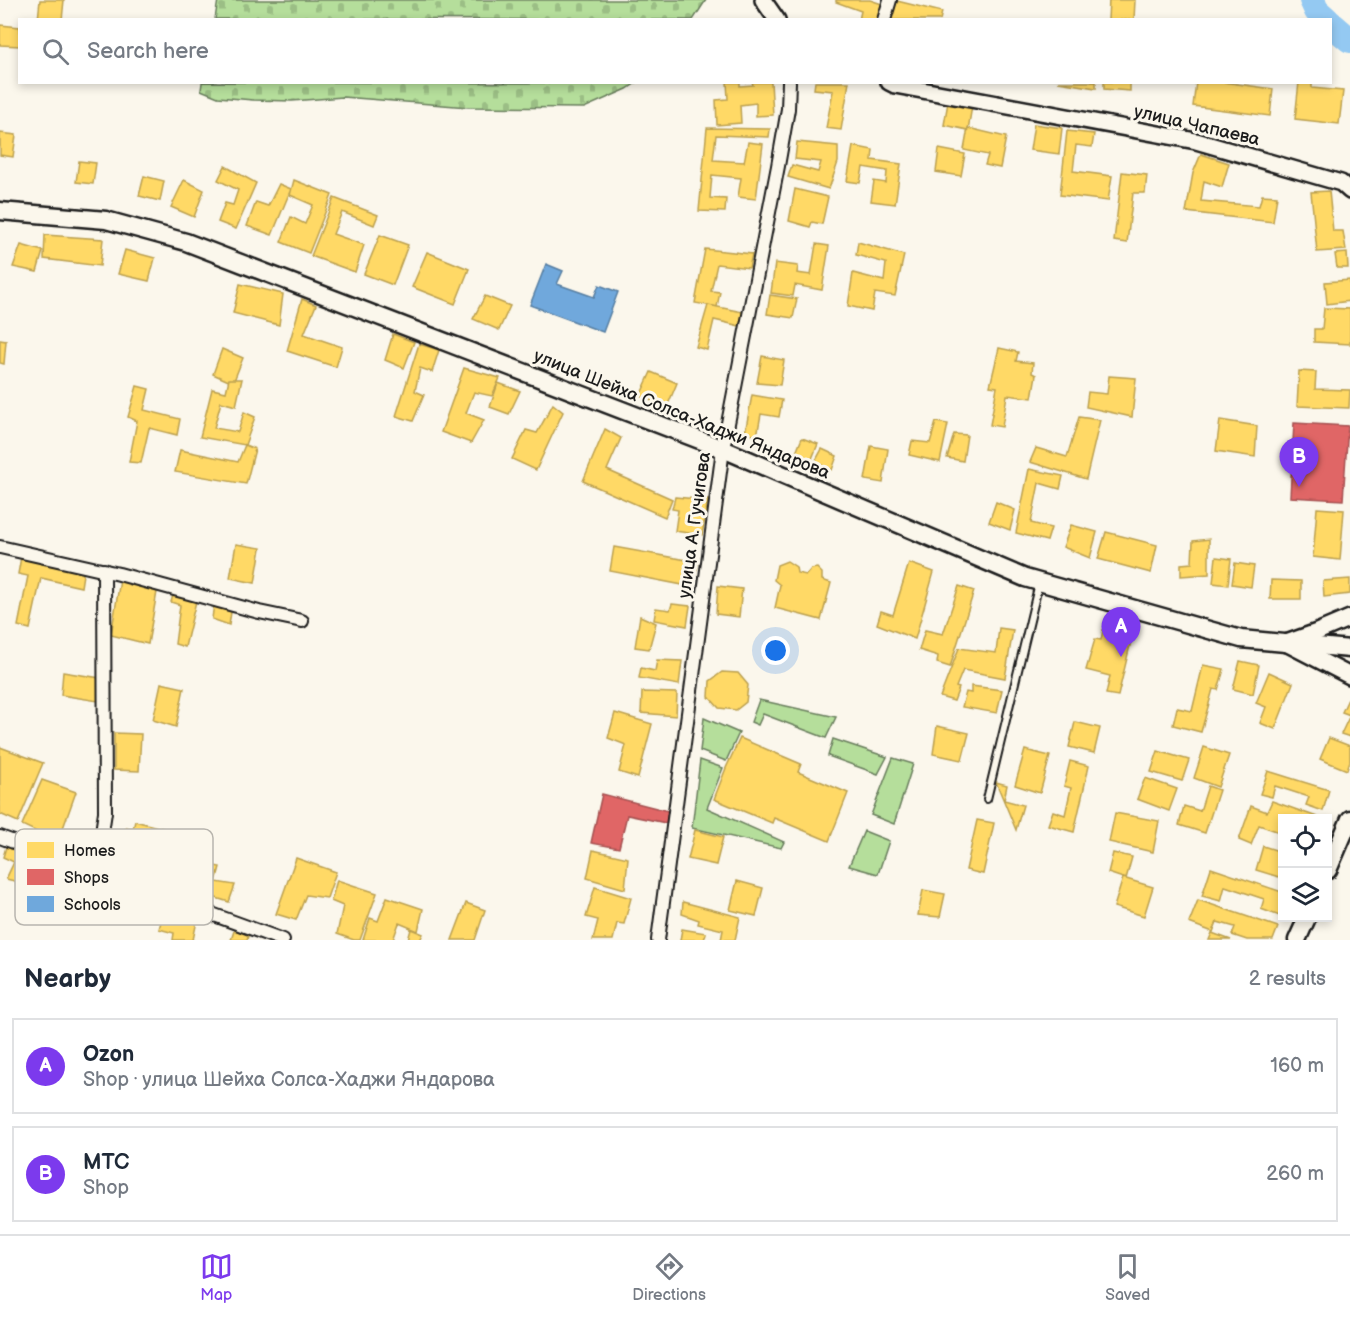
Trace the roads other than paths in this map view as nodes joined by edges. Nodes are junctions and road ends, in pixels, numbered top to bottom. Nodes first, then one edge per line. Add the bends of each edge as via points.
1 (763, 0) edge
2 (890, 0) edge
3 (776, 18) edge
4 (885, 18) edge
5 (789, 84) edge
6 (893, 84) edge
7 (1350, 191) edge
8 (0, 211) edge
9 (723, 449) junction
10 (0, 547) edge
11 (104, 570) junction
12 (1039, 582) junction
13 (1350, 618) edge
14 (302, 621) dead end
15 (1285, 643) junction
16 (1350, 649) edge
17 (1350, 676) edge
18 (987, 799) dead end
19 (1350, 819) edge
20 (102, 829) edge
21 (0, 837) edge
22 (15, 842) edge
23 (1329, 868) edge
24 (213, 915) edge
25 (1305, 922) edge
26 (283, 940) edge
27 (658, 940) edge
28 (1297, 940) edge

1 - 3 street
2 - 4 street
5 - 9 street, улица А. Гучигова via 778,166
6 - 7 street, улица Чапаева via 1196,141 1341,183
8 - 9 main road, улица Шейха Солса-Хаджи Яндарова via 105,220 186,242
9 - 12 main road, улица Шейха Солса-Хаджи Яндарова
9 - 27 street, улица А. Гучигова
10 - 11 street
11 - 14 street
11 - 20 street
12 - 15 main road, улица Шейха Солса-Хаджи Яндарова via 1241,639
12 - 18 lane
13 - 15 street
15 - 16 main road, улица Шейха Солса-Хаджи Яндарова
15 - 17 street
19 - 23 main road
21 - 22 street
24 - 26 street
25 - 28 main road

